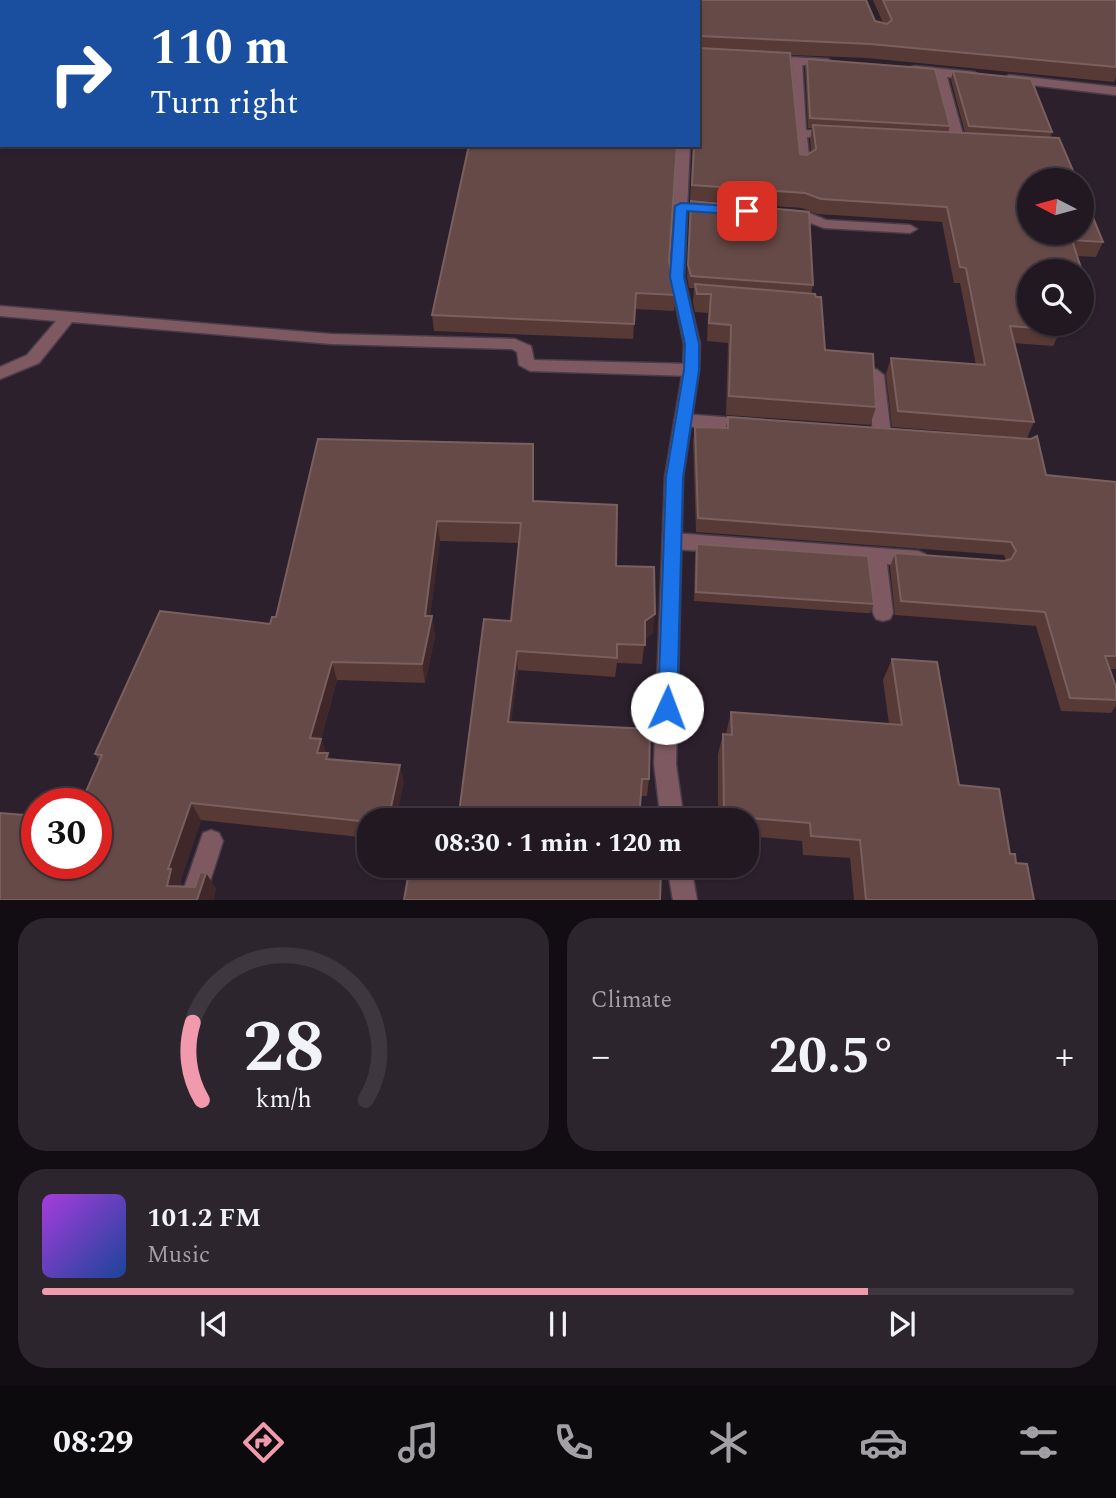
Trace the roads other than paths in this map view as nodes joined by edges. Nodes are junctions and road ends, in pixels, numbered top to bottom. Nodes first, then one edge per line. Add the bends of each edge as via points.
1 (760, 59) edge
2 (796, 61) junction
3 (844, 64) edge
4 (904, 69) edge
5 (940, 72) junction
6 (982, 77) edge
7 (995, 78) edge
8 (1116, 92) edge
9 (800, 133) junction
10 (853, 136) edge
11 (933, 141) edge
12 (684, 147) edge
13 (803, 164) edge
14 (775, 213) edge
15 (910, 229) dead end
16 (0, 312) edge
17 (66, 318) junction
18 (691, 370) junction
19 (0, 373) edge
20 (876, 375) edge
21 (683, 420) junction
22 (762, 426) edge
23 (882, 435) edge
24 (673, 541) junction
25 (876, 556) junction
26 (943, 561) edge
27 (883, 613) dead end
28 (671, 808) edge
29 (212, 841) dead end
30 (681, 878) edge
31 (192, 900) edge
32 (685, 900) edge

1 - 2 street
2 - 3 street
2 - 9 street
4 - 5 street
5 - 6 street
5 - 11 street via 966,142
7 - 8 street
9 - 10 street
9 - 13 street
12 - 18 street via 686,207 677,277 687,295
14 - 15 street via 802,215 824,224
16 - 17 street
17 - 18 street via 331,339 515,344 525,350 525,362 530,365
17 - 19 street via 33,359
18 - 21 street
20 - 23 street
21 - 22 street
21 - 24 street via 674,477
24 - 25 street
24 - 28 street via 665,764
25 - 26 street
25 - 27 street
29 - 31 street
30 - 32 street

